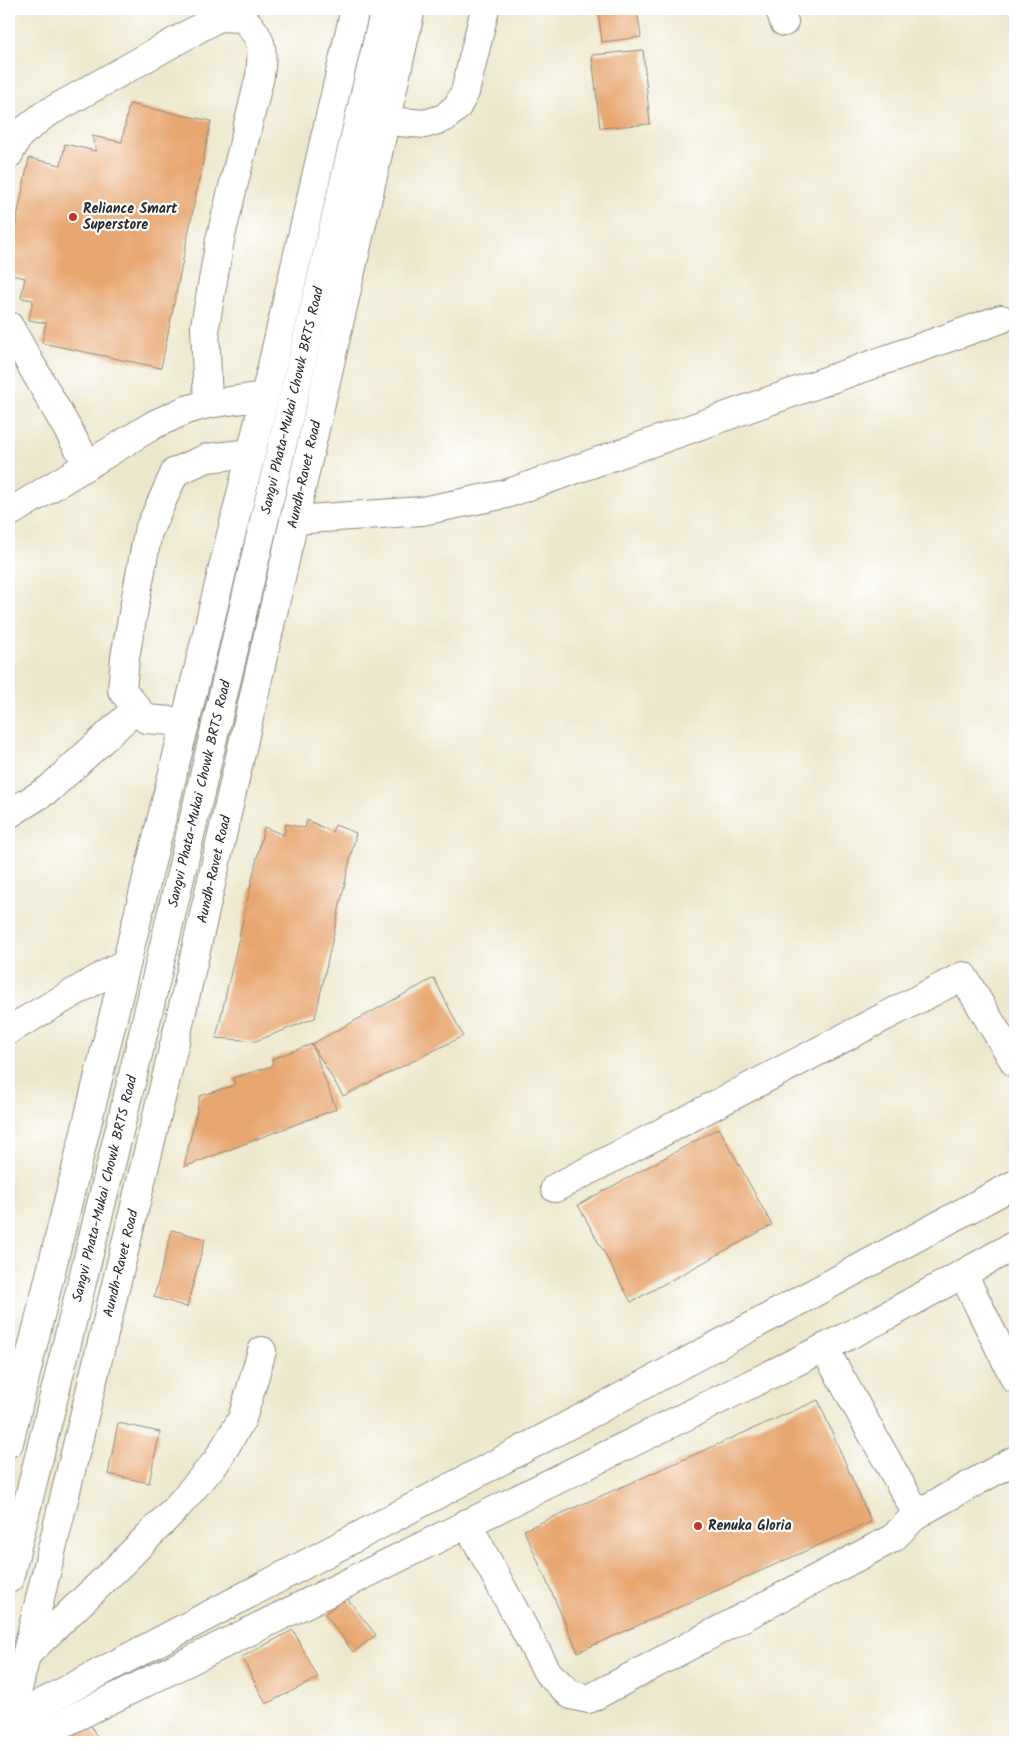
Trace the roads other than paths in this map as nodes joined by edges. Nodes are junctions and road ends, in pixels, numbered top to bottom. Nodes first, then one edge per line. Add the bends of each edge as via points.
1 (356, 9) edge
2 (385, 9) edge
3 (411, 9) edge
4 (485, 9) edge
5 (385, 121) junction
6 (9, 154) edge
7 (1001, 319) dead end
8 (9, 326) edge
9 (265, 396) junction
10 (208, 404) junction
11 (251, 453) junction
12 (88, 465) junction
13 (10, 509) edge
14 (294, 520) junction
15 (137, 708) junction
16 (186, 722) junction
17 (9, 814) edge
18 (127, 962) junction
19 (9, 1030) edge
20 (1015, 1063) edge
21 (1015, 1184) edge
22 (555, 1188) dead end
23 (1015, 1245) edge
24 (963, 1274) junction
25 (824, 1348) junction
26 (262, 1351) dead end
27 (1015, 1379) edge
28 (9, 1443) edge
29 (1015, 1460) edge
30 (917, 1514) junction
31 (467, 1523) junction
32 (9, 1579) edge
33 (26, 1654) junction
34 (15, 1729) edge

1 - 9 main road
2 - 32 main road, Sangvi Phata-Mukai Chowk BRTS Road via 144,1030
3 - 5 main road, Aundh-Ravet Road
4 - 5 main road via 465,92 457,107 444,118 425,124
5 - 14 main road, Aundh-Ravet Road
6 - 10 main road via 19,135 44,115 219,17 243,18 259,35 262,54 260,76 220,240 204,326
7 - 14 main road via 506,494 422,511
8 - 12 main road
9 - 10 main road
9 - 11 main road
10 - 12 main road via 154,424
11 - 15 main road via 207,458 175,472 171,480 148,532 124,657 122,690
11 - 16 main road
12 - 13 main road
14 - 33 main road, Aundh-Ravet Road via 176,1037
15 - 16 main road via 146,719
15 - 17 main road via 49,789
16 - 18 main road
18 - 19 main road
18 - 28 main road
20 - 22 main road via 963,976
21 - 34 main road
23 - 24 main road
24 - 25 main road
24 - 27 main road
25 - 30 main road
25 - 31 main road
26 - 33 main road via 242,1420 216,1462 123,1562
29 - 30 main road
30 - 31 main road via 893,1538 589,1700 571,1695 548,1672
31 - 34 main road
33 - 34 main road, Aundh-Ravet Road

